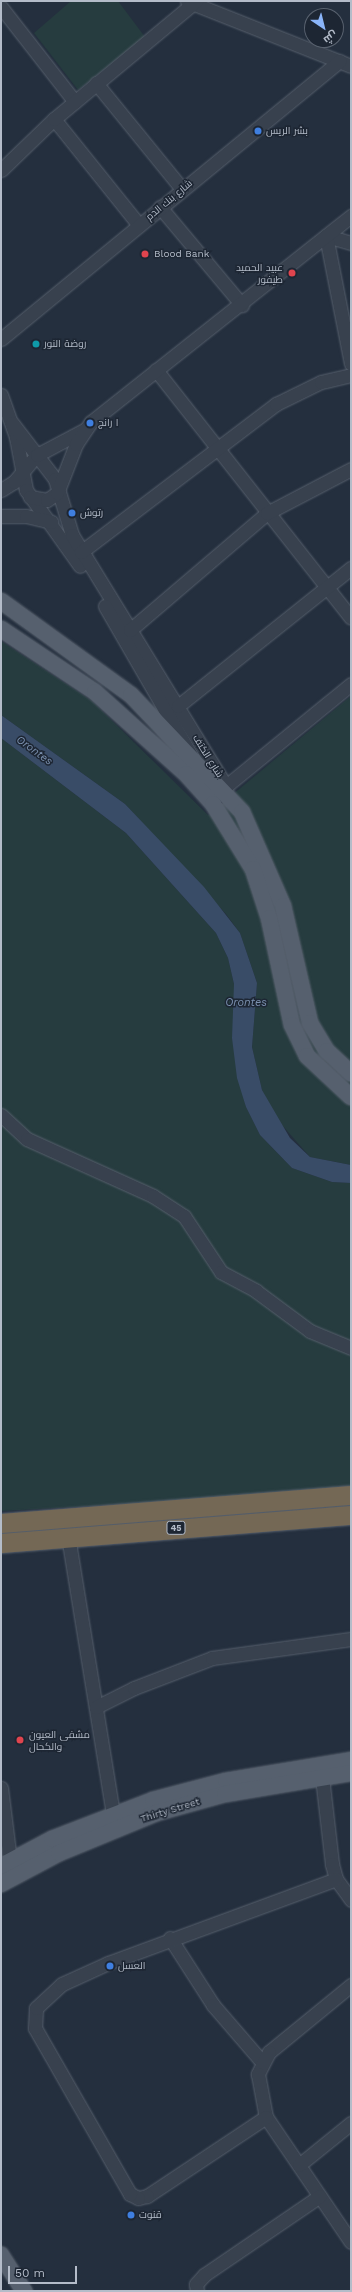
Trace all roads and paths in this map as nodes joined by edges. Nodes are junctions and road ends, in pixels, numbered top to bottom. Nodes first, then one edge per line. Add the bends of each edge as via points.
1 (192, 2) edge
2 (1, 7) edge
3 (345, 64) edge
4 (96, 84) junction
5 (75, 102) junction
6 (54, 119) junction
7 (1, 170) edge
8 (182, 189) junction
9 (160, 207) junction
10 (351, 216) edge
11 (139, 225) junction
12 (326, 236) junction
13 (351, 243) edge
14 (242, 305) junction
15 (1, 339) edge
16 (351, 364) edge
17 (156, 370) junction
18 (351, 375) edge
19 (1, 395) edge
20 (12, 423) junction
21 (84, 430) junction
22 (216, 448) junction
23 (37, 455) junction
24 (351, 469) edge
25 (21, 474) junction
26 (59, 488) junction
27 (1, 490) edge
28 (30, 497) junction
29 (267, 514) junction
30 (1, 516) edge
31 (51, 522) junction
32 (81, 552) junction
33 (351, 568) edge
34 (325, 587) junction
35 (1, 601) edge
36 (351, 618) edge
37 (1, 629) edge
38 (130, 630) junction
39 (351, 684) edge
40 (165, 709) junction
41 (189, 767) junction
42 (221, 795) junction
43 (351, 1073) edge
44 (351, 1097) edge
45 (1, 1115) edge
46 (351, 1348) edge
47 (351, 1495) edge
48 (351, 1515) edge
49 (1, 1523) edge
50 (68, 1536) junction
51 (1, 1543) edge
52 (351, 1639) edge
53 (96, 1707) junction
54 (351, 1760) edge
55 (351, 1773) edge
56 (322, 1777) junction
57 (251, 1783) junction
58 (1, 1788) edge
59 (113, 1814) junction
60 (56, 1846) junction
61 (6, 1863) edge
62 (336, 1879) junction
63 (1, 1884) edge
64 (351, 1900) edge
65 (170, 1938) junction
66 (351, 1984) edge
67 (262, 2062) junction
68 (266, 2117) junction
69 (351, 2123) edge
70 (299, 2165) junction
71 (320, 2196) junction
72 (351, 2242) edge
73 (1, 2255) edge
74 (24, 2291) edge
75 (197, 2291) edge

1 - 3 street
1 - 4 street
2 - 5 street
3 - 8 street, شارع بنك الدم
4 - 5 street
4 - 8 street
5 - 6 street
6 - 7 street
6 - 11 street
8 - 9 street, شارع بنك الدم
9 - 11 street, شارع بنك الدم
9 - 14 street
10 - 12 street
11 - 15 street, شارع بنك الدم
12 - 13 street
12 - 14 street
12 - 16 street
14 - 17 street
17 - 21 street
17 - 22 street
18 - 22 street via 320,382 276,404
19 - 20 street
20 - 23 street
20 - 25 street
21 - 23 street
21 - 26 street
22 - 29 street
22 - 32 street
23 - 25 street
23 - 26 street
24 - 29 street
25 - 27 street
25 - 28 street
26 - 28 street via 47,500
26 - 32 street via 68,526
28 - 31 street
29 - 34 street
29 - 38 street
30 - 31 street via 26,516
31 - 40 street
32 - 38 street
33 - 34 street
34 - 36 street
34 - 40 street
35 - 40 main road via 131,695
37 - 41 main road via 96,692
38 - 40 street
39 - 42 street
40 - 41 main road
40 - 42 street, شارع الكتف
41 - 42 main road
42 - 43 main road via 242,812 267,863 283,906 310,1023 327,1051
42 - 44 main road via 237,838 253,869 269,918 292,1025 307,1056
45 - 46 street via 27,1138 166,1204 184,1216 221,1272 256,1291 310,1331
47 - 49 highway, 45
48 - 50 highway, 45
50 - 51 highway, 45
50 - 53 street
52 - 53 street via 212,1658 134,1688
53 - 59 street
54 - 57 main road, Thirty Street
55 - 56 main road, Thirty Street
56 - 57 main road, Thirty Street
56 - 62 street
57 - 59 main road, Thirty Street via 194,1788
57 - 60 main road, Thirty Street
58 - 61 street
59 - 60 main road, Thirty Street
60 - 61 main road, Thirty Street
60 - 63 main road, Thirty Street
62 - 64 street
62 - 65 street
65 - 67 street via 213,2005
65 - 68 street via 62,1984 36,2008 35,2028 130,2194 138,2198 147,2196
66 - 67 street
67 - 68 street via 258,2089
68 - 70 street
69 - 70 street
70 - 71 street
71 - 72 street
71 - 75 street via 204,2275 196,2284
73 - 74 main road

